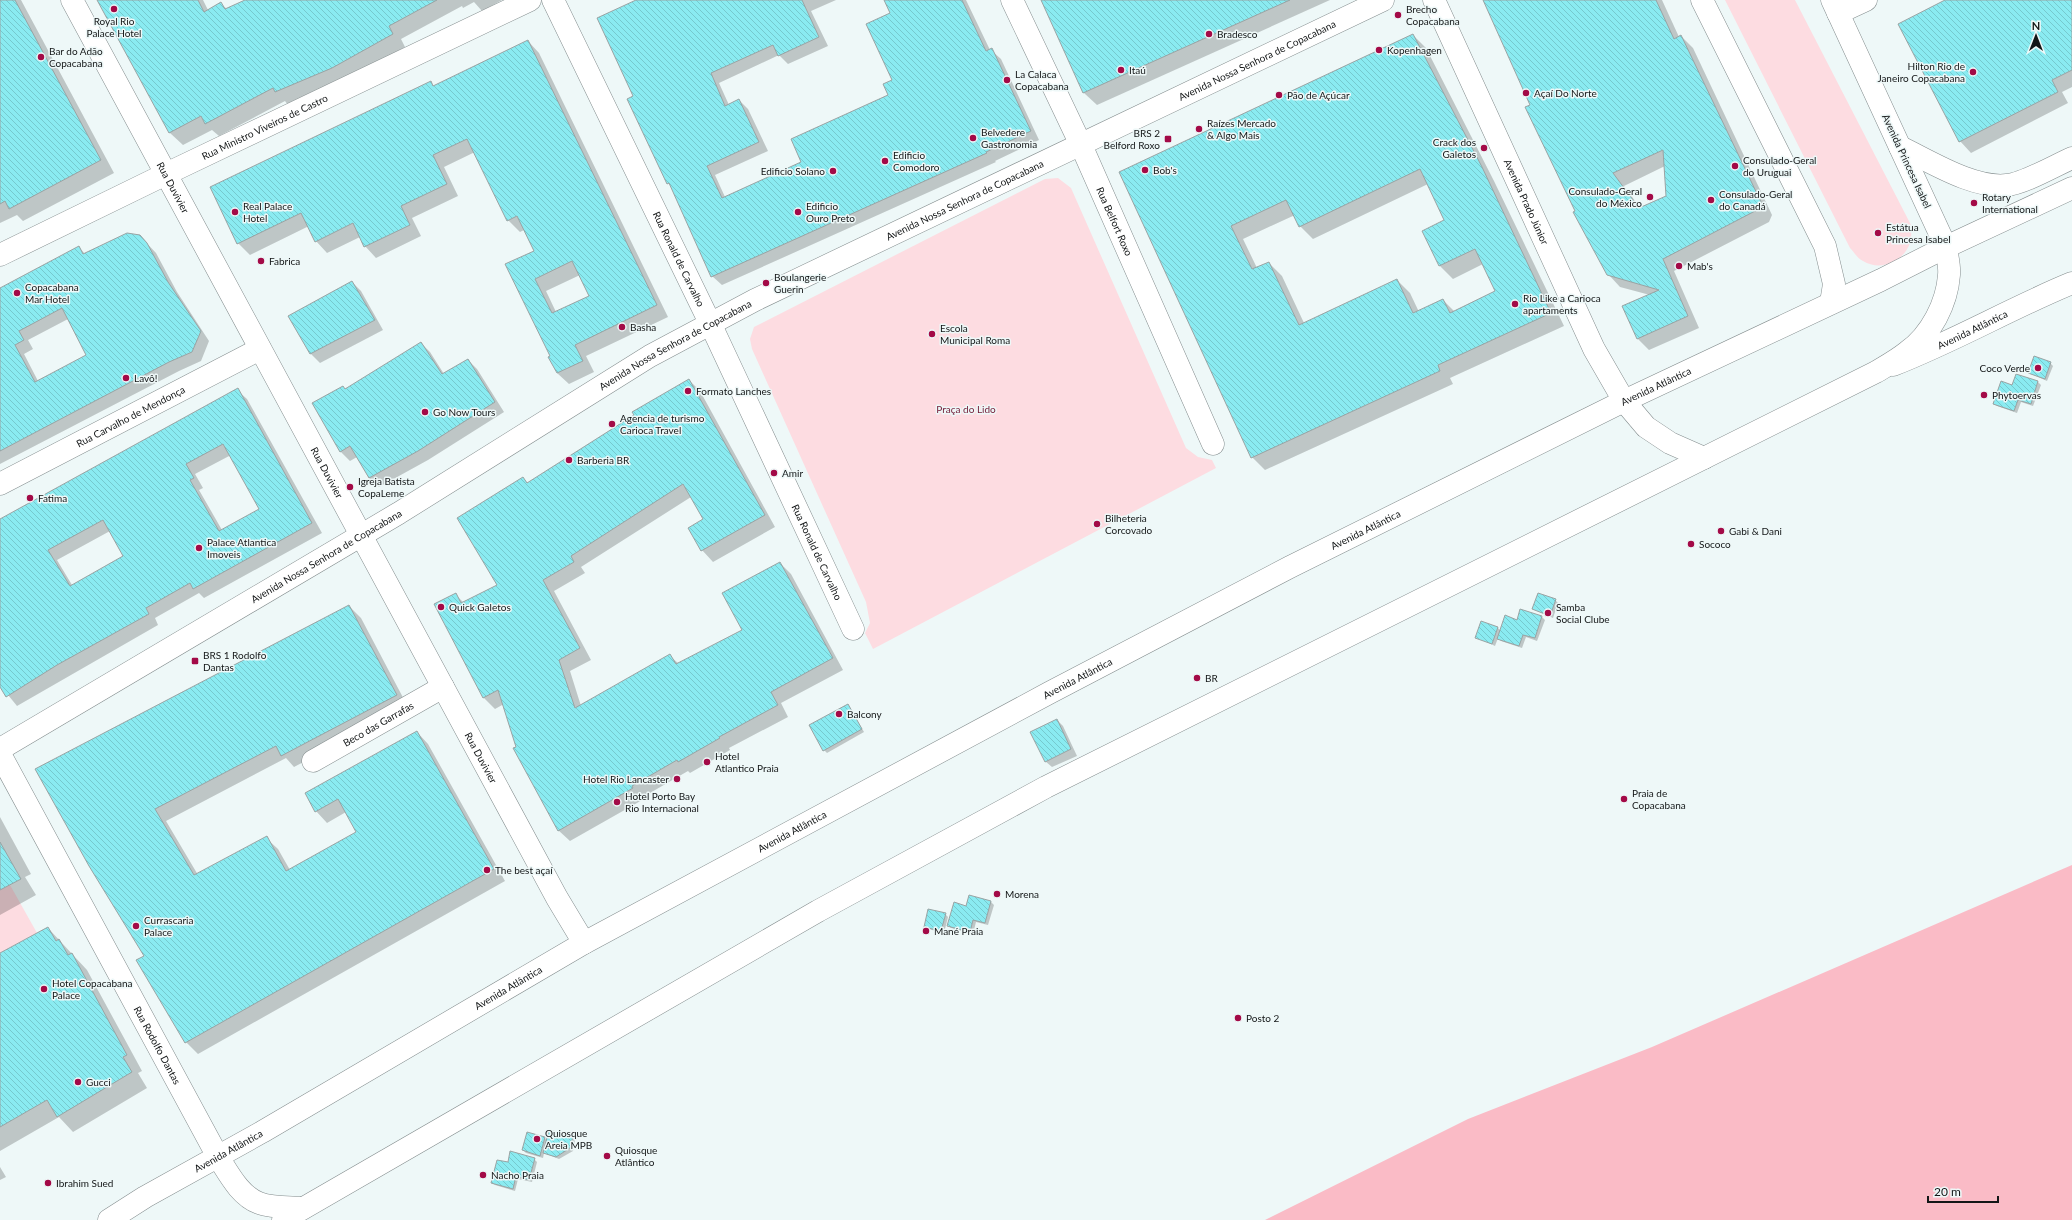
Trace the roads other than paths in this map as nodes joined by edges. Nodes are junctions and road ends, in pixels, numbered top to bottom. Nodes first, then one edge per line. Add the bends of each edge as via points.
1 (72, 0) edge
2 (530, 0) edge
3 (553, 0) edge
4 (1012, 0) edge
5 (1383, 0) edge
6 (1434, 0) edge
7 (1702, 0) edge
8 (1866, 0) edge
9 (1835, 7) edge
10 (1081, 145) junction
11 (1900, 147) junction
12 (2072, 158) edge
13 (166, 174) junction
14 (2072, 188) edge
15 (1946, 247) junction
16 (0, 255) edge
17 (2072, 283) edge
18 (1830, 303) junction
19 (710, 324) junction
20 (260, 349) junction
21 (1876, 372) junction
22 (1624, 401) junction
23 (1213, 444) dead end
24 (1704, 458) junction
25 (0, 484) edge
26 (361, 535) junction
27 (853, 629) dead end
28 (443, 687) junction
29 (0, 750) edge
30 (0, 754) edge
31 (313, 761) dead end
32 (584, 943) junction
33 (218, 1157) junction
34 (303, 1208) junction
35 (109, 1220) edge
36 (283, 1220) edge

1 - 13 main road, Rua Duvivier
2 - 13 main road, Rua Ministro Viveiros de Castro
3 - 19 main road, Rua Ronald de Carvalho
4 - 10 main road, Rua Belfort Roxo
5 - 10 main road, Avenida Nossa Senhora de Copacabana
6 - 22 main road, Avenida Prado Júnior via 1594,349
7 - 18 main road via 1825,246 1834,284
8 - 9 main road
9 - 11 main road, Avenida Princesa Isabel
10 - 19 main road, Avenida Nossa Senhora de Copacabana via 1014,175
10 - 23 main road, Rua Belfort Roxo
11 - 12 main road via 1959,175 1990,185 2007,186
11 - 15 main road, Avenida Princesa Isabel
13 - 16 main road, Rua Ministro Viveiros de Castro
13 - 20 main road, Rua Duvivier
14 - 15 main road, Avenida Atlântica
15 - 18 main road, Avenida Atlântica
15 - 21 main road, Avenida Princesa Isabel via 1949,273 1947,291 1940,309 1919,342
17 - 21 main road, Avenida Atlântica via 1993,318 1925,353
18 - 22 main road, Avenida Atlântica
19 - 26 main road, Avenida Nossa Senhora de Copacabana via 650,356
19 - 27 main road, Rua Ronald de Carvalho
20 - 25 main road, Rua Carvalho de Mendonça
20 - 26 main road, Rua Duvivier
21 - 24 main road, Avenida Atlântica
22 - 24 main road, Avenida Prado Júnior via 1646,427 1670,443
22 - 32 main road, Avenida Atlântica via 1290,567 1049,692
24 - 34 main road, Avenida Atlântica via 1046,787 818,911
26 - 28 main road, Rua Duvivier
26 - 29 main road, Avenida Nossa Senhora de Copacabana
28 - 31 main road, Beco das Garrafas
28 - 32 main road, Rua Duvivier via 556,898
30 - 33 main road, Rua Rodolfo Dantas
32 - 33 main road, Avenida Atlântica
33 - 34 main road, Rua Rodolfo Dantas via 248,1197 260,1203
33 - 35 main road, Avenida Atlântica
34 - 36 main road, Avenida Atlântica

